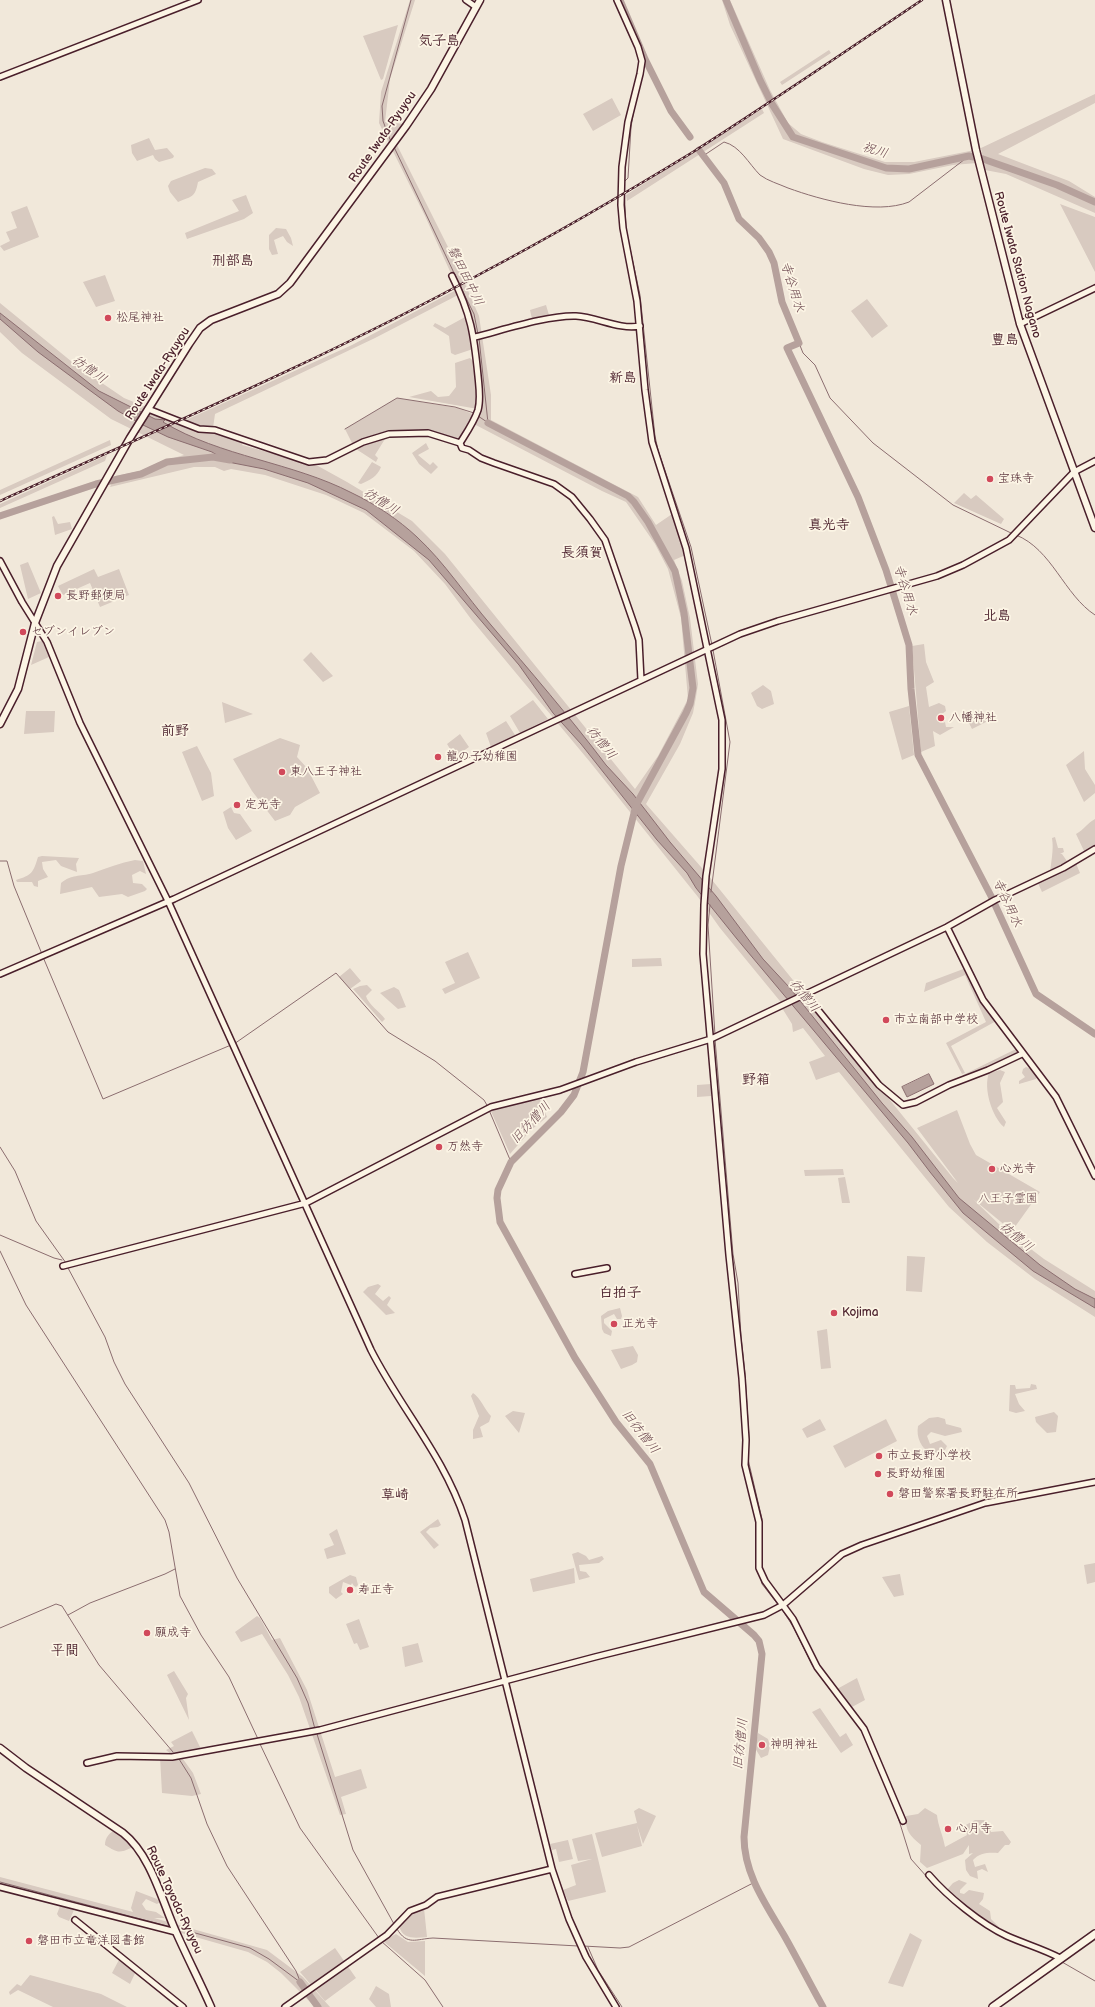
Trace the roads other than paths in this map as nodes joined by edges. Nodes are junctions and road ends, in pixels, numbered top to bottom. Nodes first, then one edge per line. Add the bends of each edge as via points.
1 (198, 0) edge
2 (466, 0) edge
3 (480, 0) edge
4 (617, 0) edge
5 (946, 0) edge
6 (476, 7) junction
7 (0, 77) edge
8 (452, 276) dead end
9 (1095, 288) edge
10 (1020, 324) junction
11 (640, 326) junction
12 (475, 337) junction
13 (148, 409) junction
14 (460, 443) junction
15 (1095, 461) edge
16 (1074, 472) junction
17 (1095, 528) edge
18 (0, 560) edge
19 (35, 623) junction
20 (706, 650) junction
21 (641, 680) junction
22 (0, 724) edge
23 (1095, 849) edge
24 (168, 902) junction
25 (947, 927) junction
26 (0, 974) edge
27 (804, 995) junction
28 (711, 1039) junction
29 (1022, 1054) junction
30 (1095, 1176) edge
31 (306, 1203) junction
32 (64, 1266) dead end
33 (607, 1268) dead end
34 (575, 1274) dead end
35 (1095, 1482) edge
36 (783, 1605) junction
37 (505, 1682) junction
38 (0, 1748) edge
39 (87, 1762) dead end
40 (903, 1821) dead end
41 (552, 1869) junction
42 (929, 1875) dead end
43 (0, 1887) edge
44 (75, 1920) dead end
45 (176, 1932) junction
46 (1095, 1934) edge
47 (1060, 1958) junction
48 (183, 2007) edge
49 (211, 2007) edge
50 (285, 2007) edge
51 (616, 2007) edge
52 (993, 2007) edge

1 - 7 street
2 - 6 street
3 - 6 main road, Route Iwata-Ryuyou
4 - 11 street via 642,61 626,129 621,204
5 - 10 main road, Route Iwata Station Nagano via 976,152
6 - 13 main road, Route Iwata-Ryuyou via 431,89 290,283 278,294 223,314 200,328
8 - 12 street via 469,314
9 - 10 street
10 - 16 main road, Route Iwata Station Nagano
11 - 12 street via 628,327 590,318 566,316
11 - 20 street via 652,444 686,548
12 - 14 street via 479,403 472,424
13 - 14 street via 199,429 214,430 309,462 327,460 375,437 388,434 428,433
13 - 19 main road, Route Iwata-Ryuyou via 57,566
14 - 21 street via 462,448 481,458 554,484 572,497 590,519 605,540 635,627 639,640
15 - 16 street
16 - 17 main road, Route Iwata Station Nagano
16 - 20 street via 1015,535 990,551 942,574 755,628
18 - 19 street
19 - 22 main road, Route Iwata-Ryuyou via 18,689
19 - 24 street via 47,642 80,723
20 - 21 street
20 - 28 street via 722,720 723,741 721,780 704,905 703,954
21 - 24 street
23 - 25 street
24 - 26 street
24 - 31 street
25 - 27 street
25 - 29 street via 983,1000
27 - 28 street
27 - 29 street via 879,1085 903,1105 916,1102
28 - 31 street via 636,1062 560,1090 489,1108
28 - 36 street via 742,1378 745,1465 759,1522 759,1568 765,1581
29 - 30 street via 1056,1096
31 - 32 street
31 - 37 street via 377,1362 452,1484 465,1520
33 - 34 street
35 - 36 street via 985,1502 862,1545 842,1554
36 - 37 street via 764,1615
36 - 40 street via 801,1633 817,1667 864,1729
37 - 39 street via 320,1730 173,1756 117,1756
37 - 41 street
38 - 45 main road, Route Toyoda-Ryuyou via 135,1843 148,1865
41 - 50 street via 436,1897 426,1905 416,1907 387,1935
41 - 51 street via 569,1919 586,1957
42 - 47 street via 944,1892 1002,1933
43 - 45 street
44 - 48 street
45 - 49 main road, Route Toyoda-Ryuyou
46 - 47 highway
47 - 52 highway

